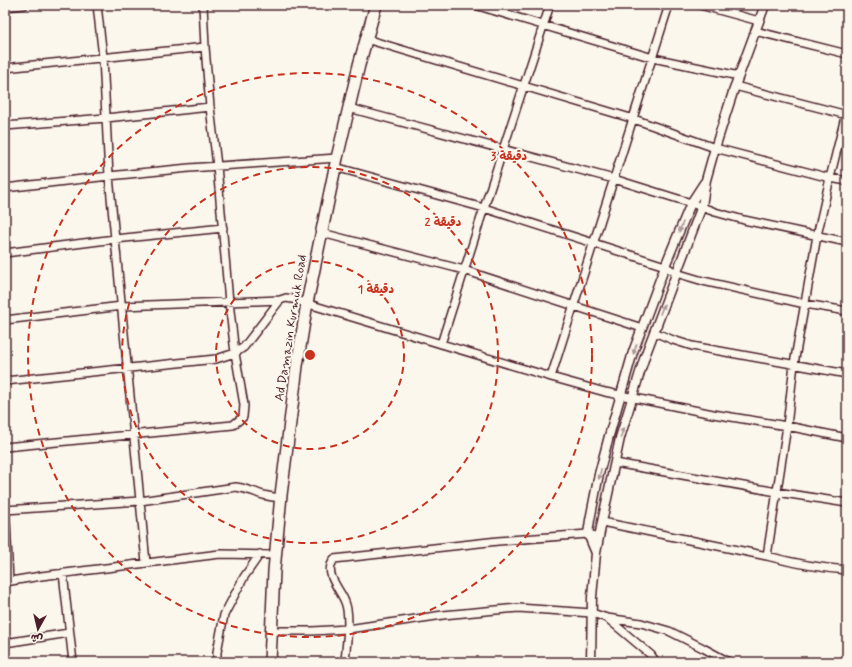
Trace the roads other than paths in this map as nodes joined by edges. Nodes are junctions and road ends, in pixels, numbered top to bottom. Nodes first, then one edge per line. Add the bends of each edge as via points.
1 (24, 5) edge
2 (97, 5) edge
3 (203, 5) edge
4 (376, 5) edge
5 (475, 5) edge
6 (550, 5) edge
7 (669, 5) edge
8 (700, 5) edge
9 (765, 5) edge
10 (5, 7) edge
11 (760, 21) junction
12 (543, 26) junction
13 (756, 31) junction
14 (366, 38) junction
15 (205, 47) junction
16 (847, 54) edge
17 (103, 57) junction
18 (653, 58) junction
19 (5, 68) edge
20 (739, 76) junction
21 (523, 86) junction
22 (735, 86) junction
23 (210, 107) junction
24 (349, 108) junction
25 (847, 113) edge
26 (106, 118) junction
27 (634, 119) junction
28 (5, 126) edge
29 (714, 148) junction
30 (503, 149) junction
31 (336, 163) junction
32 (217, 166) junction
33 (109, 176) junction
34 (830, 178) junction
35 (614, 179) junction
36 (706, 180) junction
37 (847, 181) edge
38 (5, 188) edge
39 (691, 203) junction
40 (702, 206) junction
41 (484, 208) junction
42 (223, 228) junction
43 (322, 233) junction
44 (817, 236) junction
45 (115, 239) junction
46 (847, 242) edge
47 (594, 243) junction
48 (5, 253) edge
49 (665, 266) junction
50 (464, 270) junction
51 (676, 273) junction
52 (280, 300) junction
53 (229, 302) junction
54 (307, 303) junction
55 (805, 304) junction
56 (122, 306) junction
57 (574, 306) junction
58 (847, 311) edge
59 (5, 320) edge
60 (642, 328) junction
61 (654, 332) junction
62 (441, 344) junction
63 (235, 353) junction
64 (794, 364) junction
65 (128, 369) junction
66 (847, 374) edge
67 (551, 377) junction
68 (5, 381) edge
69 (621, 395) junction
70 (632, 398) junction
71 (787, 426) junction
72 (134, 434) junction
73 (847, 438) edge
74 (5, 447) edge
75 (615, 463) junction
76 (777, 492) junction
77 (280, 498) junction
78 (5, 499) edge
79 (140, 501) junction
80 (847, 503) edge
81 (5, 510) edge
82 (602, 522) junction
83 (588, 534) junction
84 (599, 537) junction
85 (596, 553) junction
86 (260, 554) junction
87 (275, 555) junction
88 (767, 556) junction
89 (146, 563) junction
90 (847, 570) edge
91 (63, 573) junction
92 (7, 581) edge
93 (592, 613) junction
94 (607, 618) junction
95 (348, 629) junction
96 (271, 631) junction
97 (69, 633) junction
98 (5, 643) edge
99 (72, 662) edge
100 (217, 662) edge
101 (270, 662) edge
102 (345, 662) edge
103 (591, 662) edge
104 (656, 662) edge
105 (729, 662) edge

1 - 10 street
2 - 17 street
3 - 15 street
4 - 14 highway, Ad Damazin Kurmuk Road
5 - 12 street
6 - 12 street
7 - 18 street
8 - 11 street
9 - 11 street
11 - 13 street
12 - 18 street
12 - 21 street
13 - 16 street
13 - 20 street
14 - 21 street
14 - 24 highway, Ad Damazin Kurmuk Road
15 - 17 street
15 - 23 street
17 - 19 street
17 - 26 street
18 - 20 street
18 - 27 street
20 - 22 street
21 - 27 street
21 - 30 street
22 - 25 street
22 - 29 street
23 - 26 street
23 - 32 street
24 - 30 street
24 - 31 highway, Ad Damazin Kurmuk Road
25 - 34 street
26 - 28 street
26 - 33 street
27 - 29 street
27 - 35 street
29 - 34 street
29 - 36 street
30 - 35 street
30 - 41 street
31 - 32 street
31 - 41 street
31 - 43 highway, Ad Damazin Kurmuk Road
32 - 33 street
32 - 42 street
33 - 38 street
33 - 45 street
34 - 37 street
34 - 44 street
35 - 39 street
35 - 47 street
36 - 39 street
36 - 40 street
39 - 40 street
39 -> 49 street
40 - 44 street via 714,212
40 - 51 street
41 - 47 street
41 - 50 street
42 - 45 street
42 - 53 street
43 - 50 street
43 - 54 highway, Ad Damazin Kurmuk Road
44 - 46 street
44 - 55 street
45 - 48 street
45 - 56 street
47 - 49 street
47 - 57 street
49 - 51 street
49 - 60 street
50 - 57 street
50 - 62 street
51 - 55 street
61 -> 51 street
52 - 53 street
52 - 54 street via 286,298
52 - 63 street via 244,347
53 - 56 street
53 - 63 street
54 - 62 street
54 - 77 highway, Ad Damazin Kurmuk Road
55 - 58 street
55 - 64 street
56 - 59 street
56 - 65 street
57 - 60 street
57 - 67 street
60 -> 69 street
61 - 64 street via 692,346
61 - 70 street
62 - 67 street
63 - 65 street via 216,359
63 - 72 street via 244,405 243,418 233,425
64 - 66 street
64 - 71 street
65 - 68 street
65 - 72 street
67 - 69 street
69 - 70 street
69 -> 83 street via 599,474
70 - 71 street
75 -> 70 street
71 - 73 street
71 - 76 street
72 - 74 street
72 - 79 street
75 - 76 street
75 - 82 street
76 - 80 street
76 - 88 street
77 - 79 street via 236,487
77 - 87 highway, Ad Damazin Kurmuk Road
78 - 81 street
79 - 81 street
79 - 89 street
81 - 92 street
82 - 84 street
82 - 88 street
83 - 84 street
83 - 85 street
83 - 95 street via 334,559 330,574 345,601
84 - 85 street
85 - 93 street
86 - 87 street
86 - 89 street via 220,554
86 - 100 street via 244,577 224,615
87 - 96 highway, Ad Damazin Kurmuk Road
88 - 90 street
89 - 91 street
91 - 92 street
91 - 97 street
93 - 94 street
93 - 95 street via 518,608 443,615
93 - 103 street
94 - 104 street
94 - 105 street via 641,623 669,631
95 - 96 street
95 - 102 street
96 - 101 highway, Ad Damazin Kurmuk Road
97 - 98 street
97 - 99 street

